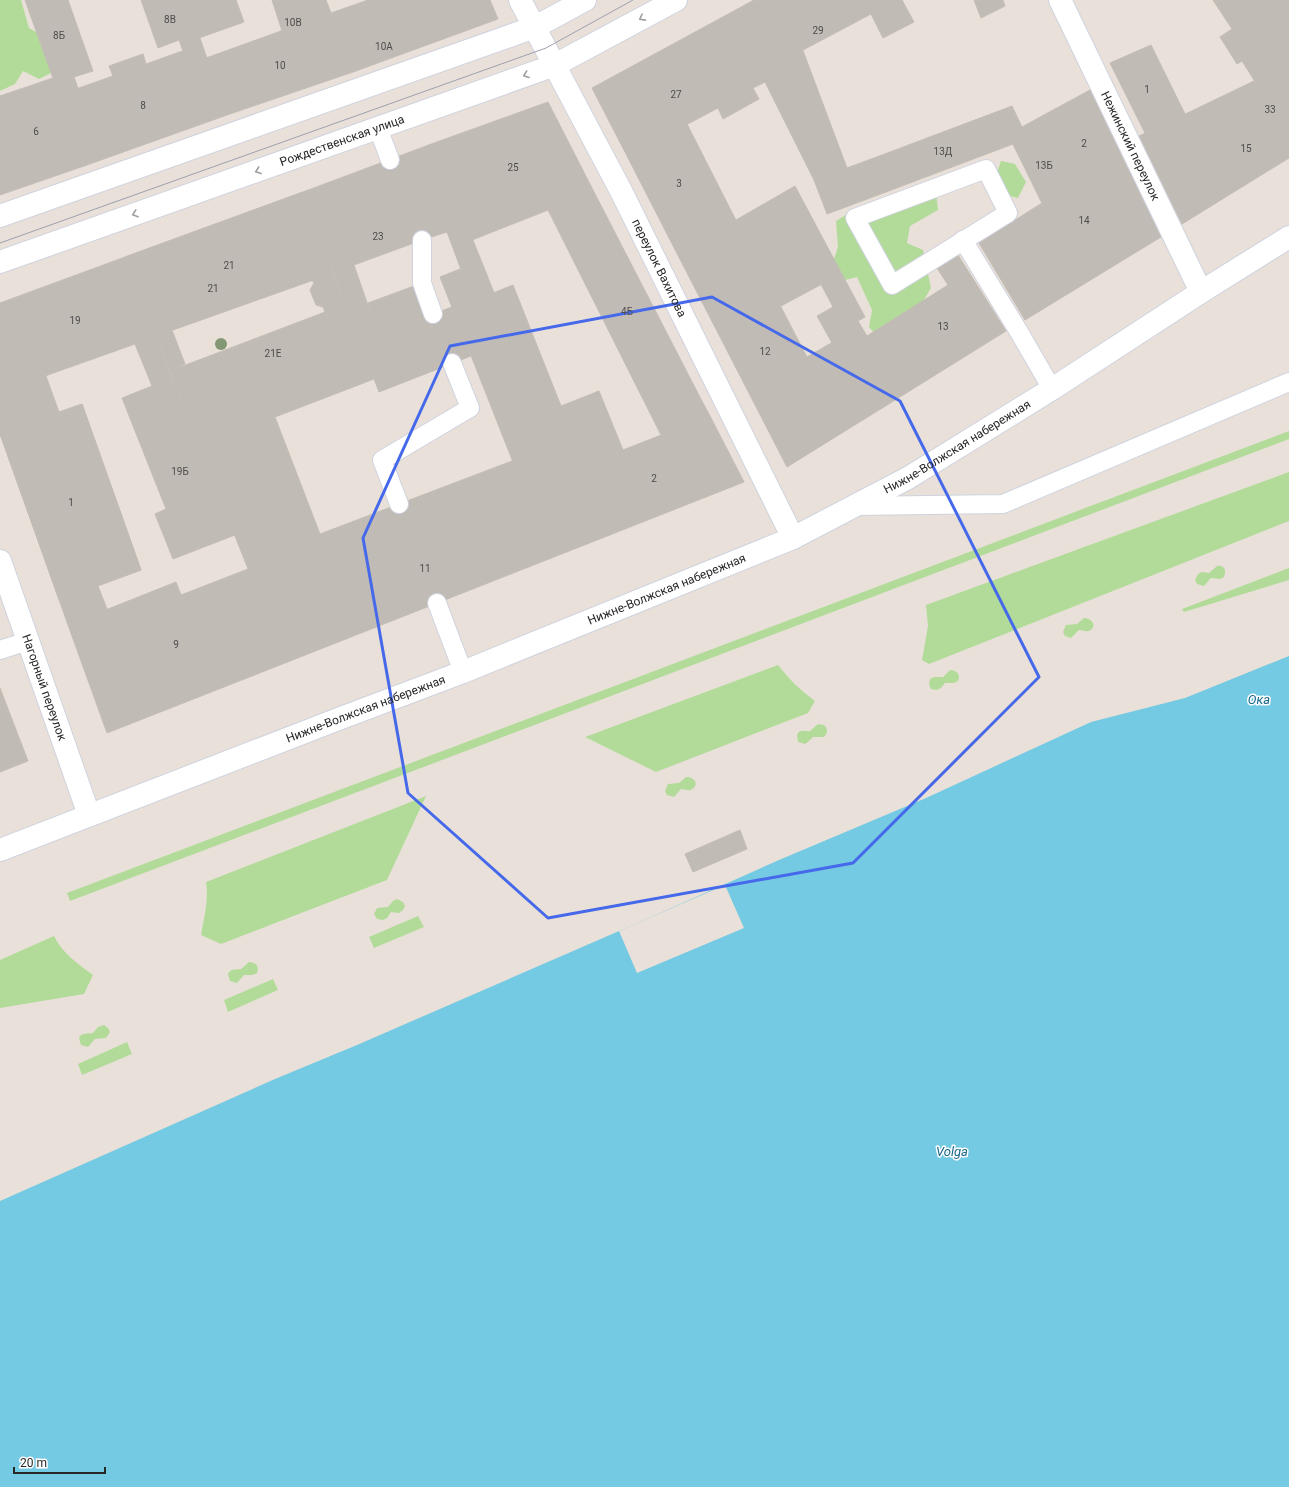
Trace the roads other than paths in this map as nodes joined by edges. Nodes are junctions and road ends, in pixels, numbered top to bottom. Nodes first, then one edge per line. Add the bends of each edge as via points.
1 (520, 0) edge
2 (584, 0) edge
3 (676, 0) edge
4 (1060, 0) edge
5 (535, 28) junction
6 (555, 65) junction
7 (378, 128) junction
8 (390, 160) dead end
9 (0, 216) edge
10 (1289, 237) edge
11 (422, 240) dead end
12 (963, 240) junction
13 (0, 262) edge
14 (1200, 292) junction
15 (434, 314) dead end
16 (452, 364) dead end
17 (1289, 382) edge
18 (1052, 389) junction
19 (399, 504) dead end
20 (853, 506) junction
21 (793, 538) junction
22 (0, 561) edge
23 (437, 603) dead end
24 (28, 641) junction
25 (0, 650) edge
26 (463, 672) junction
27 (89, 815) junction
28 (0, 850) edge

1 - 5 street, переулок Вахитова
2 - 5 street
3 -> 6 street, Рождественская улица
4 - 14 street, Нежинский переулок
5 - 6 street, переулок Вахитова
5 - 9 street
6 -> 7 street, Рождественская улица
6 - 21 street, переулок Вахитова
7 - 8 lane
7 -> 13 street, Рождественская улица
10 - 14 street, Нижне-Волжская набережная
11 - 15 lane via 422,283
12 - 12 lane via 1008,213 986,169 855,218 892,285
12 - 18 lane
14 - 18 street, Нижне-Волжская набережная
16 - 19 lane via 470,408 382,460
17 - 20 lane via 1003,504
18 - 20 street, Нижне-Волжская набережная via 908,478
20 - 21 street, Нижне-Волжская набережная
21 - 26 street, Нижне-Волжская набережная
22 - 24 street, Нагорный переулок
23 - 26 lane
24 - 25 lane
24 - 27 street, Нагорный переулок
26 - 27 street, Нижне-Волжская набережная
27 - 28 street, Нижне-Волжская набережная

